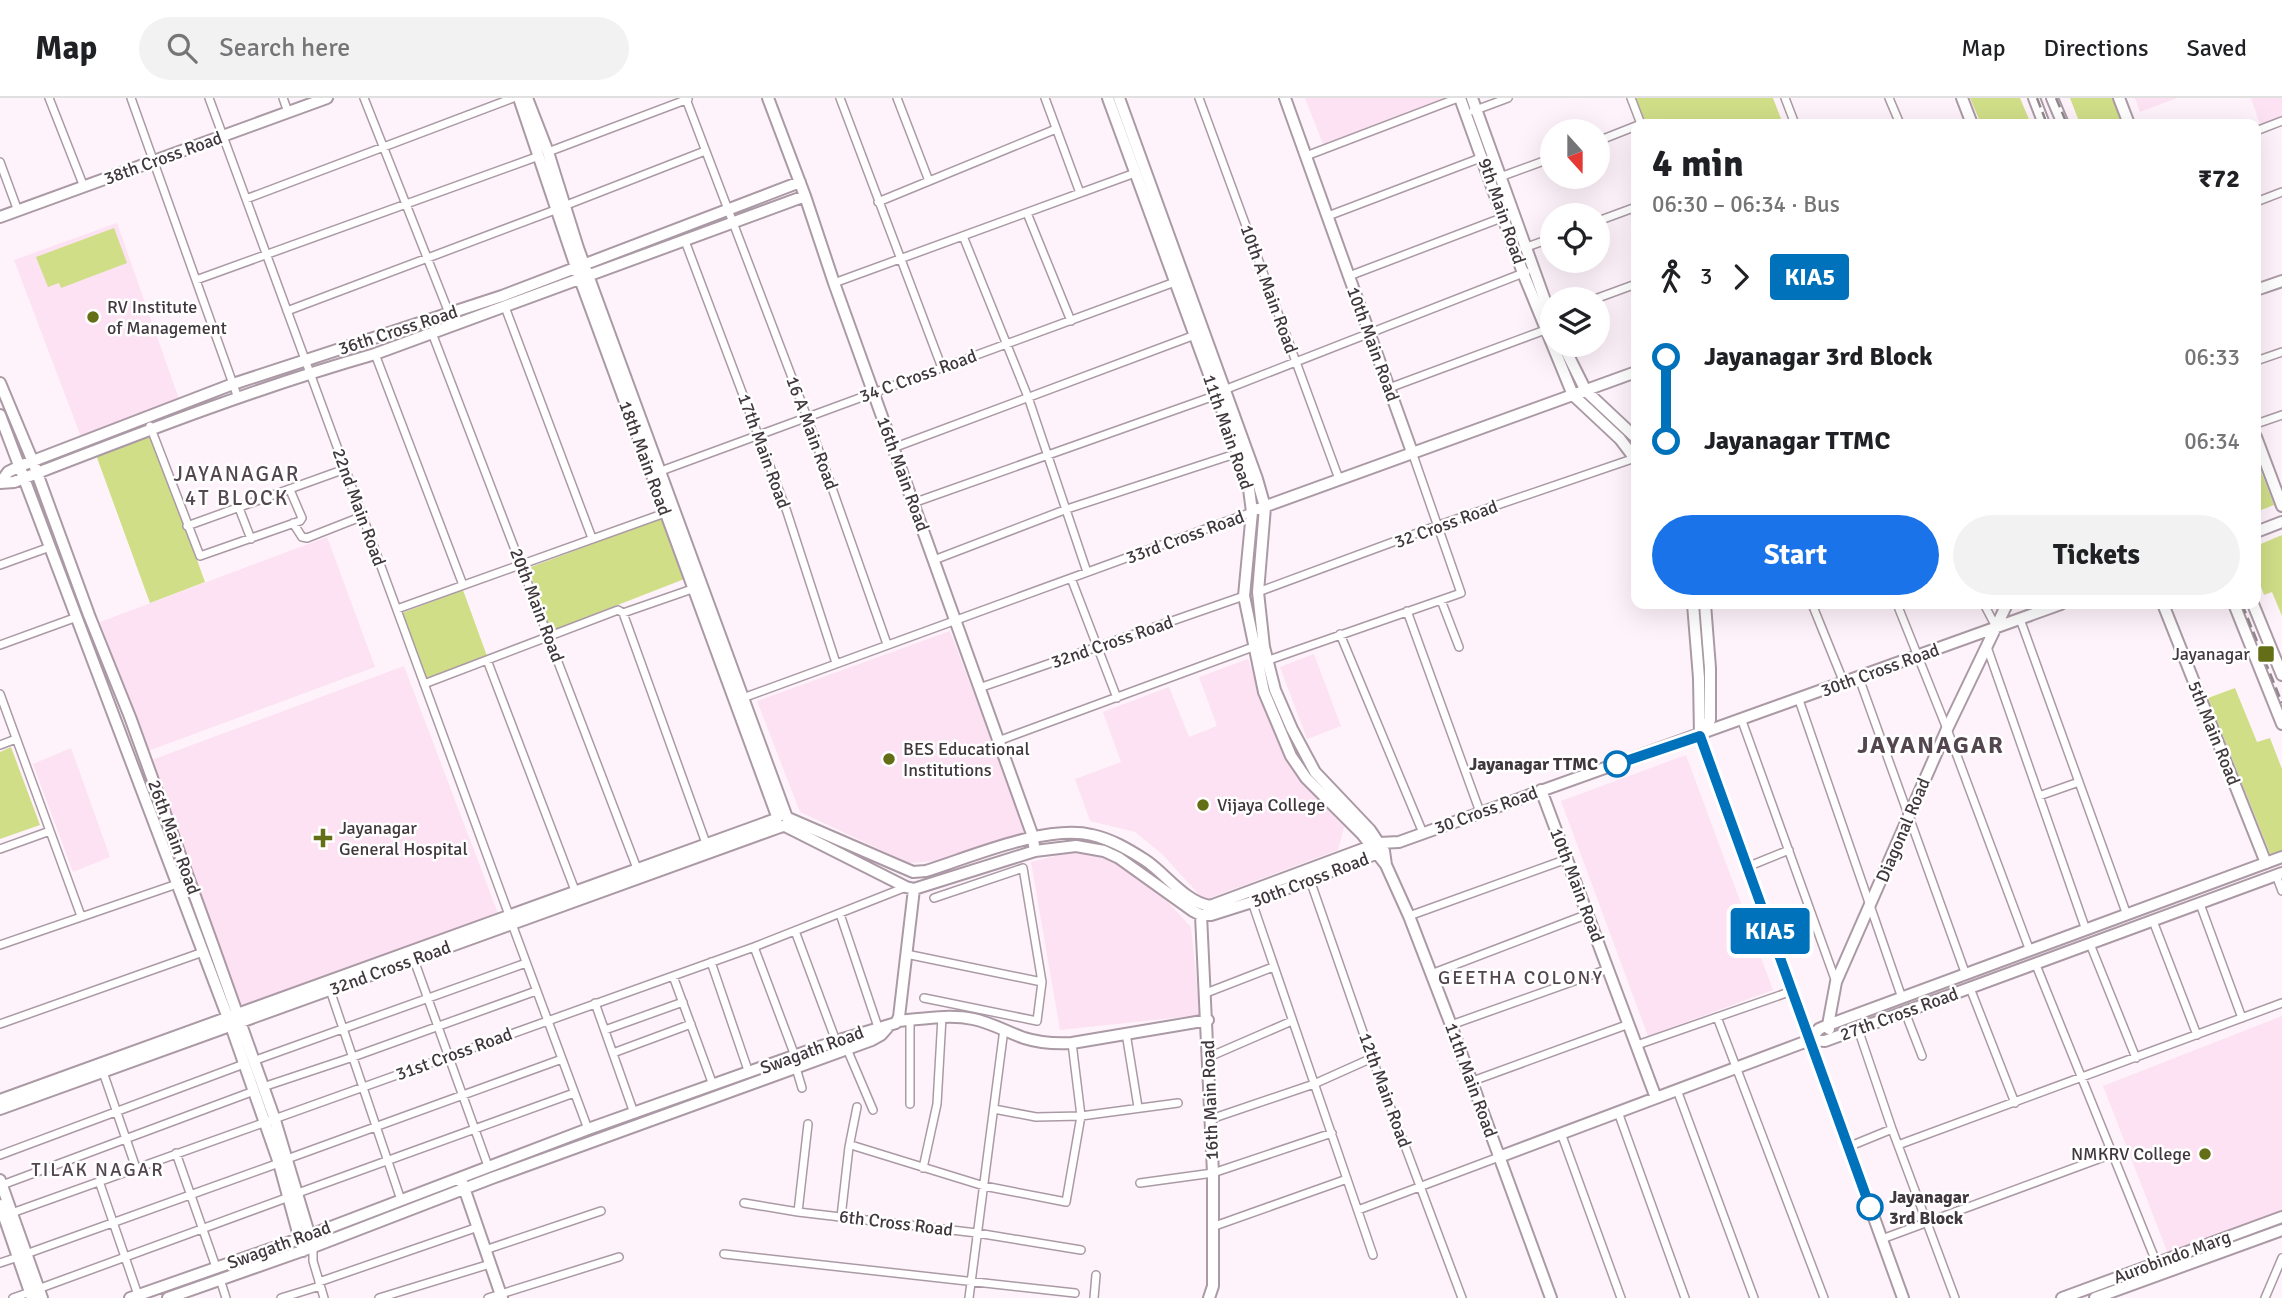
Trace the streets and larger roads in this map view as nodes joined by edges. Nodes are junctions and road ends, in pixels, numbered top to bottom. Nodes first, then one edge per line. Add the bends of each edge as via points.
1 (49, 98) edge
2 (131, 98) edge
3 (209, 98) edge
4 (283, 98) edge
5 (327, 98) edge
6 (364, 98) edge
7 (513, 98) edge
8 (519, 98) edge
9 (527, 98) edge
10 (768, 98) edge
11 (840, 98) edge
12 (897, 98) edge
13 (1045, 98) edge
14 (1108, 98) edge
15 (1119, 98) edge
16 (1199, 98) edge
17 (1285, 98) edge
18 (1459, 98) edge
19 (1472, 98) edge
20 (1508, 98) edge
21 (1631, 98) edge
22 (1785, 98) edge
23 (1889, 98) edge
24 (1962, 98) edge
25 (2034, 98) edge
26 (2052, 98) edge
27 (2119, 98) edge
28 (687, 99) edge
29 (288, 112) junction
30 (1471, 112) junction
31 (1639, 119) edge
32 (1794, 119) edge
33 (1898, 119) edge
34 (1970, 119) edge
35 (2042, 119) edge
36 (2061, 119) edge
37 (2127, 119) edge
38 (2282, 121) edge
39 (1631, 128) edge
40 (1056, 129) junction
41 (2261, 129) edge
42 (223, 136) junction
43 (1610, 136) edge
44 (383, 146) junction
45 (705, 151) junction
46 (544, 154) junction
47 (1306, 156) junction
48 (1483, 157) junction
49 (154, 161) junction
50 (0, 162) edge
51 (1540, 162) edge
52 (1135, 173) junction
53 (1500, 177) junction
54 (929, 181) junction
55 (800, 182) junction
56 (84, 187) junction
57 (2282, 192) edge
58 (1080, 193) junction
59 (805, 196) junction
60 (246, 199) junction
61 (2261, 200) edge
62 (878, 202) junction
63 (405, 204) junction
64 (559, 208) junction
65 (1631, 209) edge
66 (727, 210) junction
67 (18, 211) junction
68 (1027, 213) junction
69 (1328, 216) junction
70 (1504, 217) junction
71 (1610, 217) edge
72 (0, 218) edge
73 (733, 222) junction
74 (963, 236) junction
75 (685, 241) junction
76 (1540, 242) edge
77 (1521, 249) junction
78 (267, 255) junction
79 (426, 257) junction
80 (900, 260) junction
81 (580, 266) junction
82 (1528, 271) junction
83 (1349, 275) junction
84 (584, 278) junction
85 (196, 281) junction
86 (2282, 281) edge
87 (1175, 282) junction
88 (834, 284) junction
89 (1631, 286) edge
90 (2261, 288) edge
91 (1540, 294) edge
92 (1610, 294) edge
93 (505, 307) junction
94 (287, 310) junction
95 (449, 313) junction
96 (1540, 313) edge
97 (1071, 321) junction
98 (1540, 332) edge
99 (432, 333) junction
100 (1195, 335) junction
101 (1370, 335) junction
102 (1006, 344) junction
103 (2282, 352) edge
104 (375, 354) junction
105 (1557, 357) edge
106 (1569, 357) edge
107 (2261, 359) edge
108 (304, 360) junction
109 (1296, 364) junction
110 (942, 368) junction
111 (310, 373) junction
112 (1631, 374) edge
113 (0, 383) edge
114 (233, 384) junction
115 (1389, 388) junction
116 (1586, 391) junction
117 (873, 393) junction
118 (1220, 393) junction
119 (1573, 395) junction
120 (1028, 397) junction
121 (238, 398) junction
122 (2282, 415) edge
123 (807, 417) junction
124 (1, 418) edge
125 (149, 422) junction
126 (2261, 422) edge
127 (1631, 433) edge
128 (758, 435) junction
129 (893, 448) junction
130 (2261, 450) edge
131 (1412, 452) junction
132 (1238, 453) junction
133 (1631, 453) edge
134 (1046, 454) junction
135 (1631, 461) edge
136 (35, 467) junction
137 (345, 469) junction
138 (661, 471) junction
139 (22, 472) junction
140 (1339, 479) junction
141 (0, 483) edge
142 (290, 490) junction
143 (913, 503) junction
144 (2282, 506) edge
145 (1265, 507) junction
146 (239, 508) junction
147 (1067, 509) junction
148 (1252, 512) junction
149 (665, 513) junction
150 (363, 516) junction
151 (2282, 522) edge
152 (293, 523) junction
153 (1439, 525) junction
154 (187, 526) junction
155 (2261, 530) edge
156 (593, 538) junction
157 (251, 539) junction
158 (50, 547) junction
159 (934, 560) junction
160 (522, 564) junction
161 (0, 565) edge
162 (1087, 572) junction
163 (1071, 578) junction
164 (463, 585) junction
165 (697, 587) junction
166 (1258, 592) junction
167 (1244, 596) junction
168 (1441, 600) junction
169 (397, 609) junction
170 (1693, 609) edge
171 (1705, 609) edge
172 (1814, 609) edge
173 (1899, 609) edge
174 (1987, 609) edge
175 (2005, 609) edge
176 (2047, 609) edge
177 (2165, 609) edge
178 (2236, 609) edge
179 (2255, 609) edge
180 (1407, 611) junction
181 (623, 613) junction
182 (77, 617) junction
183 (2020, 619) junction
184 (955, 620) junction
185 (1996, 627) junction
186 (1340, 634) junction
187 (549, 637) junction
188 (887, 644) junction
189 (0, 645) edge
190 (1097, 647) junction
191 (1254, 647) junction
192 (1459, 647) dead end
193 (1987, 647) junction
194 (1918, 656) junction
195 (487, 660) junction
196 (1266, 661) junction
197 (836, 663) junction
198 (2282, 675) edge
199 (1859, 678) junction
200 (1844, 683) junction
201 (424, 684) junction
202 (979, 688) junction
203 (0, 694) edge
204 (1117, 698) junction
205 (738, 699) junction
206 (1799, 700) junction
207 (1742, 721) junction
208 (2282, 724) edge
209 (1947, 729) junction
210 (1700, 736) junction
211 (16, 739) junction
212 (998, 741) junction
213 (0, 745) edge
214 (2079, 782) junction
215 (1541, 790) junction
216 (2039, 796) junction
217 (1480, 812) junction
218 (1909, 816) junction
219 (782, 820) junction
220 (50, 831) junction
221 (1423, 833) junction
222 (1033, 838) junction
223 (1381, 847) junction
224 (0, 849) edge
225 (708, 849) junction
226 (1789, 850) junction
227 (1035, 851) junction
228 (2282, 857) edge
229 (1567, 859) junction
230 (2266, 863) junction
231 (1747, 867) junction
232 (639, 874) junction
233 (2279, 874) edge
234 (1310, 880) junction
235 (177, 884) junction
236 (910, 888) junction
237 (2282, 891) edge
238 (577, 896) junction
239 (934, 898) dead end
240 (1252, 902) junction
241 (2200, 904) junction
242 (1871, 906) junction
243 (840, 914) junction
244 (1588, 914) junction
245 (1201, 915) junction
246 (2127, 915) junction
247 (81, 916) junction
248 (1409, 916) junction
249 (511, 920) junction
250 (2154, 921) junction
251 (2086, 930) junction
252 (796, 932) junction
253 (2090, 944) junction
254 (0, 945) edge
255 (754, 947) junction
256 (2030, 951) junction
257 (203, 952) junction
258 (906, 954) junction
259 (414, 960) junction
260 (711, 962) junction
261 (526, 963) junction
262 (2036, 965) junction
263 (1273, 967) junction
264 (1608, 969) junction
265 (1431, 974) junction
266 (1966, 975) junction
267 (673, 976) junction
268 (1042, 982) junction
269 (1836, 982) junction
270 (1970, 988) junction
271 (330, 990) junction
272 (1792, 990) junction
273 (537, 991) junction
274 (1206, 993) junction
275 (924, 998) dead end
276 (1902, 998) junction
277 (428, 999) junction
278 (683, 1002) junction
279 (595, 1003) junction
280 (2282, 1003) edge
281 (1905, 1012) junction
282 (942, 1017) junction
283 (1717, 1017) junction
284 (2242, 1018) junction
285 (233, 1020) junction
286 (547, 1020) junction
287 (1208, 1020) junction
288 (1292, 1021) junction
289 (0, 1024) edge
290 (691, 1024) junction
291 (893, 1024) junction
292 (1629, 1024) junction
293 (1828, 1024) junction
294 (1451, 1025) junction
295 (438, 1026) junction
296 (1004, 1029) junction
297 (344, 1030) junction
298 (605, 1030) junction
299 (1858, 1030) junction
300 (1126, 1032) junction
301 (2197, 1035) junction
302 (1833, 1038) junction
303 (1810, 1040) junction
304 (836, 1041) junction
305 (1072, 1044) junction
306 (1637, 1045) junction
307 (847, 1049) junction
308 (613, 1053) junction
309 (449, 1056) junction
310 (1209, 1056) junction
311 (1922, 1056) dead end
312 (353, 1057) junction
313 (1372, 1058) junction
314 (2136, 1058) junction
315 (562, 1059) junction
316 (248, 1062) junction
317 (796, 1062) junction
318 (1737, 1068) junction
319 (103, 1072) junction
320 (749, 1073) junction
321 (2082, 1078) junction
322 (1470, 1082) junction
323 (1314, 1084) junction
324 (713, 1085) junction
325 (362, 1086) junction
326 (802, 1088) dead end
327 (258, 1089) junction
328 (1677, 1090) junction
329 (574, 1093) junction
330 (463, 1095) junction
331 (1656, 1098) junction
332 (0, 1100) edge
333 (1178, 1103) dead end
334 (910, 1104) dead end
335 (2014, 1104) junction
336 (857, 1107) dead end
337 (1138, 1107) junction
338 (0, 1109) edge
339 (994, 1109) junction
340 (873, 1110) dead end
341 (117, 1112) junction
342 (1618, 1112) junction
343 (634, 1113) junction
344 (1081, 1116) junction
345 (269, 1119) junction
346 (1211, 1119) junction
347 (808, 1124) dead end
348 (375, 1126) junction
349 (588, 1129) junction
350 (1892, 1129) junction
351 (475, 1130) junction
352 (1332, 1133) junction
353 (1560, 1133) junction
354 (127, 1140) junction
355 (1898, 1145) junction
356 (849, 1147) junction
357 (1848, 1147) junction
358 (176, 1153) junction
359 (2112, 1154) junction
360 (0, 1155) edge
361 (1499, 1157) junction
362 (283, 1161) junction
363 (388, 1161) junction
364 (488, 1166) junction
365 (136, 1168) junction
366 (923, 1168) junction
367 (1213, 1173) junction
368 (460, 1176) junction
369 (1346, 1179) junction
370 (99, 1181) junction
371 (1, 1183) edge
372 (1140, 1183) dead end
373 (984, 1186) junction
374 (1421, 1187) junction
375 (464, 1188) junction
376 (191, 1194) junction
377 (294, 1195) junction
378 (401, 1200) junction
379 (744, 1203) dead end
380 (1358, 1210) junction
381 (601, 1211) dead end
382 (4, 1212) edge
383 (798, 1212) junction
384 (841, 1217) junction
385 (2282, 1217) edge
386 (113, 1222) junction
387 (1927, 1223) junction
388 (478, 1227) junction
389 (1212, 1227) junction
390 (203, 1228) junction
391 (2282, 1230) edge
392 (977, 1233) junction
393 (305, 1237) junction
394 (1882, 1239) junction
395 (308, 1249) junction
396 (485, 1250) junction
397 (1081, 1250) dead end
398 (724, 1254) dead end
399 (22, 1255) junction
400 (1373, 1255) dead end
401 (619, 1257) dead end
402 (124, 1258) junction
403 (2282, 1258) edge
404 (0, 1263) edge
405 (490, 1264) junction
406 (2157, 1264) junction
407 (216, 1268) junction
408 (1096, 1275) dead end
409 (220, 1279) junction
410 (971, 1280) junction
411 (319, 1284) junction
412 (1213, 1286) junction
413 (1075, 1293) dead end
414 (2102, 1293) edge
415 (36, 1294) edge
416 (502, 1296) edge
417 (134, 1297) edge
418 (13, 1298) edge
419 (167, 1298) edge
420 (226, 1298) edge
421 (281, 1298) edge
422 (324, 1298) edge
423 (379, 1298) edge
424 (488, 1298) edge
425 (969, 1298) edge
426 (1094, 1298) edge
427 (1209, 1298) edge
428 (1216, 1298) edge
429 (1462, 1298) edge
430 (1550, 1298) edge
431 (1621, 1298) edge
432 (1685, 1298) edge
433 (1754, 1298) edge
434 (1824, 1298) edge
435 (1903, 1298) edge
436 (1955, 1298) edge
437 (2062, 1298) edge
438 (2264, 1298) edge

1 - 56 street
2 - 49 street
3 - 42 street, 22nd Main Road
4 - 29 street
5 - 29 street, 38th Cross Road
6 - 44 street
7 - 44 street
8 - 46 street, 18th Main Road
9 - 46 street, 18th Main Road
10 - 55 street, 16th Main Road
11 - 62 street
12 - 54 street
13 - 40 street
14 - 52 street, 11th Main Road
15 - 118 street, 11th Main Road
16 - 109 street, 10th A Main Road
17 - 47 street, 10th Main Road
18 - 30 street, 9th Main Road
18 - 47 street
19 - 30 street, 9th Main Road
20 - 30 street
21 - 31 street
22 - 32 street
23 - 33 street
24 - 34 street
25 - 35 street
26 - 36 street
27 - 37 street
28 - 45 street
28 - 46 street
29 - 42 street, 38th Cross Road
30 - 48 street, 9th Main Road
30 - 53 street, 9th Main Road
38 - 41 street
39 - 43 street
40 - 54 street
40 - 58 street
42 - 49 street, 38th Cross Road
42 - 60 street, 22nd Main Road
44 - 60 street
44 - 63 street
45 - 64 street
45 - 66 street
46 - 63 street
46 - 64 street, 18th Main Road
47 - 69 street, 10th Main Road
48 - 69 street
48 - 70 street, 9th Main Road
49 - 56 street, 38th Cross Road
49 - 85 street
50 - 67 street
51 - 53 street
52 - 58 street
52 - 87 street, 11th Main Road
53 - 77 street, 9th Main Road
54 - 62 street
55 - 59 street, 16th Main Road
55 - 66 street, 36th Cross Road
56 - 67 street, 38th Cross Road
57 - 61 street
58 - 68 street
59 - 73 street, 36th Cross Road
59 - 88 street, 16th Main Road
60 - 78 street, 22nd Main Road
62 - 80 street
63 - 78 street
63 - 79 street
64 - 79 street
64 - 81 street, 18th Main Road
65 - 71 street
66 - 73 street, 16 A Main Road
66 - 81 street, 36th Cross Road
67 - 72 street, 38th Cross Road
68 - 74 street
68 - 97 street
69 - 83 street, 10th Main Road
70 - 77 street, 9th Main Road
70 - 83 street
73 - 75 street, 36th Cross Road
73 - 123 street, 16 A Main Road
74 - 80 street
74 - 102 street
75 - 84 street, 36th Cross Road
75 - 128 street, 17th Main Road
76 - 77 street
77 - 82 street, 9th Main Road
78 - 85 street
78 - 94 street, 22nd Main Road
79 - 94 street
79 - 95 street
80 - 88 street
80 - 110 street
81 - 84 street, 18th Main Road
81 - 95 street, 36th Cross Road
82 - 91 street, 9th Main Road
82 - 96 street, 9th Main Road
82 - 101 street
83 - 101 street, 10th Main Road
84 - 93 street, 36th Cross Road
84 - 138 street, 18th Main Road
84 - 149 street, 18th Main Road
85 - 114 street
86 - 90 street
87 - 97 street, 34 C Cross Road
87 - 100 street, 11th Main Road
88 - 117 street, 16th Main Road
89 - 92 street
93 - 99 street, 36th Cross Road
93 - 156 street
94 - 108 street, 22nd Main Road
95 - 108 street, 36th Cross Road
97 - 102 street, 34 C Cross Road
98 - 115 street
99 - 104 street, 36th Cross Road
99 - 160 street, 20th Main Road
100 - 118 street, 11th Main Road
100 - 120 street
101 - 109 street
101 - 115 street, 10th Main Road
102 - 110 street, 34 C Cross Road
102 - 120 street
103 - 107 street
104 - 111 street, 36th Cross Road
104 - 164 street
105 - 119 street, 9th Main Road
106 - 116 street
108 - 111 street, 22nd Main Road
108 - 114 street, 36th Cross Road
109 - 118 street
109 - 140 street, 10th A Main Road
110 - 117 street, 34 C Cross Road
111 - 121 street, 36th Cross Road
111 - 137 street, 22nd Main Road
112 - 116 street, 33rd Cross Road
113 - 136 street, 26th Main Road
114 - 121 street
114 - 125 street, 36th Cross Road
115 - 131 street, 10th Main Road
116 - 119 street, 33rd Cross Road
116 - 127 street
117 - 123 street, 34 C Cross Road
117 - 129 street, 16th Main Road
118 - 132 street, 11th Main Road
118 - 134 street
118 - 145 street, 11th Main Road
119 - 131 street, 33rd Cross Road
119 - 133 street, 9th Main Road
120 - 129 street
120 - 134 street
121 - 125 street, 36th Cross Road
122 - 126 street
123 - 128 street, 34 C Cross Road
123 - 188 street, 16 A Main Road
124 - 139 street, 26th Main Road
125 - 136 street, 36th Cross Road
125 - 154 street
128 - 138 street, 34 C Cross Road
128 - 197 street, 17th Main Road
129 - 143 street, 16th Main Road
130 - 144 street
131 - 140 street, 33rd Cross Road
131 - 153 street, 10th Main Road
132 - 147 street
132 - 148 street, 11th Main Road
134 - 143 street
134 - 147 street
135 - 153 street, 32 Cross Road
136 - 139 street, 36th Cross Road
136 - 285 street, 26th Main Road via 212,943
137 - 142 street
137 - 150 street, 22nd Main Road
138 - 165 street, 18th Main Road
139 - 141 street, 36th Cross Road via 14,482
139 - 158 street, 26th Main Road
140 - 145 street, 33rd Cross Road
142 - 146 street
142 - 152 street via 302,518
143 - 159 street, 16th Main Road
145 - 148 street, 33rd Cross Road
145 - 166 street, 11th Main Road
146 - 154 street
146 - 157 street
147 - 159 street
147 - 162 street
148 - 162 street, 33rd Cross Road
148 - 167 street, 11th Main Road
149 - 156 street
149 - 165 street, 18th Main Road
150 - 152 street via 307,538
150 - 169 street, 22nd Main Road
151 - 155 street
152 - 157 street
153 - 166 street, 32 Cross Road
153 - 168 street, 10th Main Road via 1461,589
154 - 157 street via 201,556
156 - 160 street
158 - 161 street
158 - 182 street, 26th Main Road
159 - 184 street, 16th Main Road
160 - 164 street
160 - 187 street, 20th Main Road
162 - 163 street, 33rd Cross Road
163 - 184 street, 33rd Cross Road
163 - 190 street
164 - 169 street
165 - 181 street
165 - 205 street, 18th Main Road
166 - 196 street, 11th Main Road
167 - 190 street, 32nd Cross Road
167 - 191 street, 11th Main Road
168 - 180 street
168 - 192 street
169 - 201 street, 22nd Main Road
170 - 210 street
171 - 210 street via 1710,720
172 - 200 street
173 - 194 street
174 - 185 street
175 - 185 street, Diagonal Road
176 - 183 street, 30th Cross Road
177 - 230 street, 5th Main Road
178 - 208 street
179 - 198 street
180 - 186 street
180 - 217 street
181 - 187 street via 618,610
181 - 225 street
182 - 189 street
182 - 235 street, 26th Main Road
183 - 185 street, 30th Cross Road
183 - 214 street
184 - 188 street, 33rd Cross Road
184 - 202 street, 16th Main Road
185 - 193 street, Diagonal Road
185 - 194 street, 30th Cross Road
186 - 196 street
186 - 221 street
187 - 195 street
187 - 232 street, 20th Main Road
188 - 197 street, 33rd Cross Road
190 - 202 street, 32nd Cross Road
190 - 204 street
191 - 204 street
191 - 223 street, 11th Main Road via 1264,692 1291,756 1306,778
193 - 209 street, Diagonal Road
193 - 216 street
194 - 199 street, 30th Cross Road
194 - 209 street
195 - 201 street
195 - 238 street
196 - 223 street, 11th Main Road via 1315,772
197 - 205 street, 33rd Cross Road
199 - 200 street, 30th Cross Road
199 - 218 street
200 - 206 street, 30th Cross Road
201 - 249 street, 22nd Main Road
202 - 212 street, 16th Main Road
203 - 211 street
204 - 212 street
205 - 219 street, 18th Main Road
206 - 207 street, 30th Cross Road
206 - 242 street
207 - 210 street, 30th Cross Road
207 - 226 street
209 - 218 street, Diagonal Road
209 - 256 street
210 - 215 street, 30 Cross Road
210 - 231 street
211 - 213 street
211 - 220 street
212 - 222 street, 16th Main Road
214 - 216 street
214 - 246 street
215 - 217 street, 30 Cross Road
215 - 229 street, 10th Main Road
216 - 251 street
217 - 221 street, 30 Cross Road
218 - 242 street, Diagonal Road
218 - 266 street
219 - 222 street, 30th Cross Road via 913,872
219 - 225 street, 32nd Cross Road
219 - 236 street
220 - 224 street
220 - 247 street
221 - 223 street, 30 Cross Road
222 - 223 street, 30th Cross Road via 1077,832 1106,839 1146,861 1196,902 1210,906
222 - 227 street, 16th Main Road
223 - 234 street, 30th Cross Road
223 - 248 street, 11th Main Road
225 - 232 street, 32nd Cross Road
226 - 231 street
226 - 269 street
227 - 236 street
227 - 245 street via 1069,846 1104,851
228 - 230 street, 27th Cross Road
229 - 244 street, 10th Main Road
229 - 248 street
230 - 246 street, 27th Cross Road
231 - 272 street
232 - 238 street, 32nd Cross Road
233 - 237 street
233 - 241 street, 27th Cross Road
234 - 240 street, 30th Cross Road
234 - 313 street, 12th Main Road
235 - 247 street
235 - 257 street, 26th Main Road
236 - 243 street, 31st Cross Road
236 - 258 street
238 - 249 street, 32nd Cross Road
239 - 268 street via 1023,868
240 - 245 street, 30th Cross Road
240 - 263 street
241 - 250 street, 27th Cross Road
241 - 284 street
242 - 269 street, Diagonal Road
242 - 276 street
243 - 252 street, 31st Cross Road
243 - 291 street
244 - 264 street, 10th Main Road
244 - 265 street
245 - 274 street, 16th Main Road
246 - 251 street, 27th Cross Road
247 - 254 street
248 - 265 street, 11th Main Road
249 - 259 street, 32nd Cross Road
249 - 261 street, 22nd Main Road
249 - 285 street, 32nd Cross Road
250 - 253 street, 27th Cross Road
250 - 301 street
251 - 256 street, 27th Cross Road
252 - 255 street, 31st Cross Road
252 - 304 street
253 - 262 street, 27th Cross Road
253 - 314 street
255 - 260 street, 31st Cross Road
255 - 317 street
256 - 266 street, 27th Cross Road
257 - 285 street, 26th Main Road
257 - 289 street
258 - 268 street
258 - 291 street
259 - 271 street, 32nd Cross Road
259 - 277 street
260 - 267 street, 31st Cross Road
260 - 320 street
261 - 273 street, 22nd Main Road
261 - 277 street
262 - 270 street, 27th Cross Road
262 - 321 street
263 - 274 street
263 - 288 street
264 - 292 street, 10th Main Road
264 - 294 street
265 - 294 street, 11th Main Road
266 - 276 street, 27th Cross Road
267 - 278 street
267 - 279 street, 31st Cross Road
268 - 275 street via 1037,1021
269 - 293 street, Diagonal Road
270 - 281 street, 27th Cross Road
270 - 335 street
271 - 285 street, 32nd Cross Road
271 - 297 street
272 - 283 street
272 - 303 street
273 - 286 street, 22nd Main Road
273 - 295 street
274 - 287 street, 16th Main Road
276 - 293 street, 27th Cross Road
277 - 295 street
277 - 297 street
278 - 290 street
278 - 298 street
279 - 286 street, 31st Cross Road
279 - 298 street
280 - 284 street
281 - 299 street, 27th Cross Road
281 - 311 street
282 - 291 street
282 - 296 street via 972,1019
282 - 366 street via 937,1104
283 - 306 street
283 - 318 street
284 - 301 street
285 - 316 street, 26th Main Road
285 - 319 street, 32nd Cross Road
285 - 332 street, 32nd Cross Road
286 - 309 street, 31st Cross Road
286 - 315 street, 22nd Main Road
287 - 300 street
287 - 310 street, 16th Main Road
288 - 310 street
288 - 323 street
290 - 308 street
290 - 324 street
291 - 304 street, Swagath Road
291 - 307 street, Swagath Road via 881,1035
291 - 334 street
292 - 306 street, 10th Main Road
292 - 322 street
293 - 302 street
293 - 303 street
294 - 322 street, 11th Main Road
295 - 309 street
295 - 312 street
296 - 305 street via 1035,1041
296 - 339 street
297 - 312 street
297 - 316 street
298 - 308 street
299 - 302 street, 27th Cross Road
299 - 350 street
300 - 305 street
300 - 337 street
301 - 314 street
302 - 303 street, 27th Cross Road
303 - 318 street, 27th Cross Road
303 - 357 street
304 - 317 street, Swagath Road
305 - 344 street
306 - 331 street, 10th Main Road
307 - 317 street, Swagath Road
307 - 340 street
308 - 343 street
309 - 325 street, 31st Cross Road
309 - 330 street
310 - 346 street, 16th Main Road
312 - 325 street
312 - 327 street
313 - 323 street
313 - 374 street, 12th Main Road
314 - 321 street
315 - 329 street, 22nd Main Road
315 - 330 street
316 - 327 street, 26th Main Road
316 - 341 street
317 - 320 street, Swagath Road
317 - 326 street
317 - 375 street, Swagath Road
318 - 328 street, 27th Cross Road
318 - 434 street
319 - 338 street, 32nd Cross Road
319 - 341 street
320 - 324 street, Swagath Road
321 - 335 street
321 - 359 street
322 - 361 street, 11th Main Road
323 - 346 street
323 - 352 street
324 - 343 street, Swagath Road
325 - 345 street, 31st Cross Road
325 - 348 street
327 - 345 street, 26th Main Road
327 - 354 street
328 - 331 street, 27th Cross Road
328 - 433 street
329 - 349 street, 22nd Main Road
329 - 351 street
330 - 348 street
330 - 351 street
331 - 342 street, 27th Cross Road
333 - 337 street
335 - 355 street
336 - 356 street
337 - 344 street
339 - 344 street via 1036,1117
339 - 373 street
341 - 354 street
341 - 360 street
342 - 353 street, 27th Cross Road
342 - 432 street
343 - 349 street, Swagath Road
344 - 373 street via 1066,1202
345 - 358 street, 31st Cross Road
345 - 362 street, 26th Main Road
346 - 367 street, 16th Main Road
347 - 383 street
348 - 362 street
348 - 363 street
349 - 364 street, Swagath Road
350 - 355 street
350 - 357 street
351 - 363 street
351 - 364 street
352 - 367 street
352 - 369 street
353 - 361 street, 27th Cross Road
353 - 431 street
354 - 365 street
354 - 371 street
355 - 387 street
356 - 366 street
356 - 384 street
357 - 394 street
358 - 365 street, 31st Cross Road
358 - 376 street
359 - 387 street
359 - 406 street
361 - 374 street, 27th Cross Road
361 - 430 street, 11th Main Road
362 - 376 street
362 - 377 street, 26th Main Road
363 - 377 street
363 - 378 street
364 - 368 street, Swagath Road
365 - 370 street, 31st Cross Road
366 - 373 street
367 - 372 street
367 - 389 street, 16th Main Road
368 - 375 street
368 - 378 street, Swagath Road
369 - 380 street
369 - 389 street
370 - 382 street, 31st Cross Road
370 - 386 street
371 - 382 street
373 - 392 street
374 - 380 street, 27th Cross Road
374 - 429 street, 12th Main Road
375 - 388 street
375 - 395 street, Swagath Road
376 - 386 street
376 - 390 street
377 - 390 street
377 - 393 street, 26th Main Road
378 - 393 street, Swagath Road
379 - 383 street, 6th Cross Road
380 - 400 street
381 - 396 street
382 - 399 street
383 - 384 street, 6th Cross Road
384 - 392 street, 6th Cross Road
385 - 406 street, Aurobindo Marg
386 - 399 street
386 - 402 street
387 - 394 street
387 - 436 street
388 - 396 street
388 - 411 street
389 - 412 street, 16th Main Road
390 - 402 street
390 - 407 street
391 - 414 street, Aurobindo Marg
392 - 397 street, 6th Cross Road
392 - 410 street
393 - 395 street, 26th Main Road
393 - 407 street, Swagath Road
394 - 435 street
395 - 409 street, Swagath Road
395 - 411 street, 26th Main Road
396 - 405 street
398 - 410 street
399 - 404 street
399 - 415 street
401 - 416 street
402 - 415 street
402 - 417 street
403 - 438 street
405 - 416 street
405 - 423 street
406 - 414 street, Aurobindo Marg
407 - 417 street, Swagath Road
408 - 426 street
409 - 419 street, Swagath Road
409 - 420 street
410 - 413 street
410 - 425 street
411 - 421 street
411 - 422 street, 26th Main Road
412 - 427 street, 16th Main Road
412 - 428 street, 16th Main Road
414 - 437 street, Aurobindo Marg
415 - 418 street
416 - 424 street

